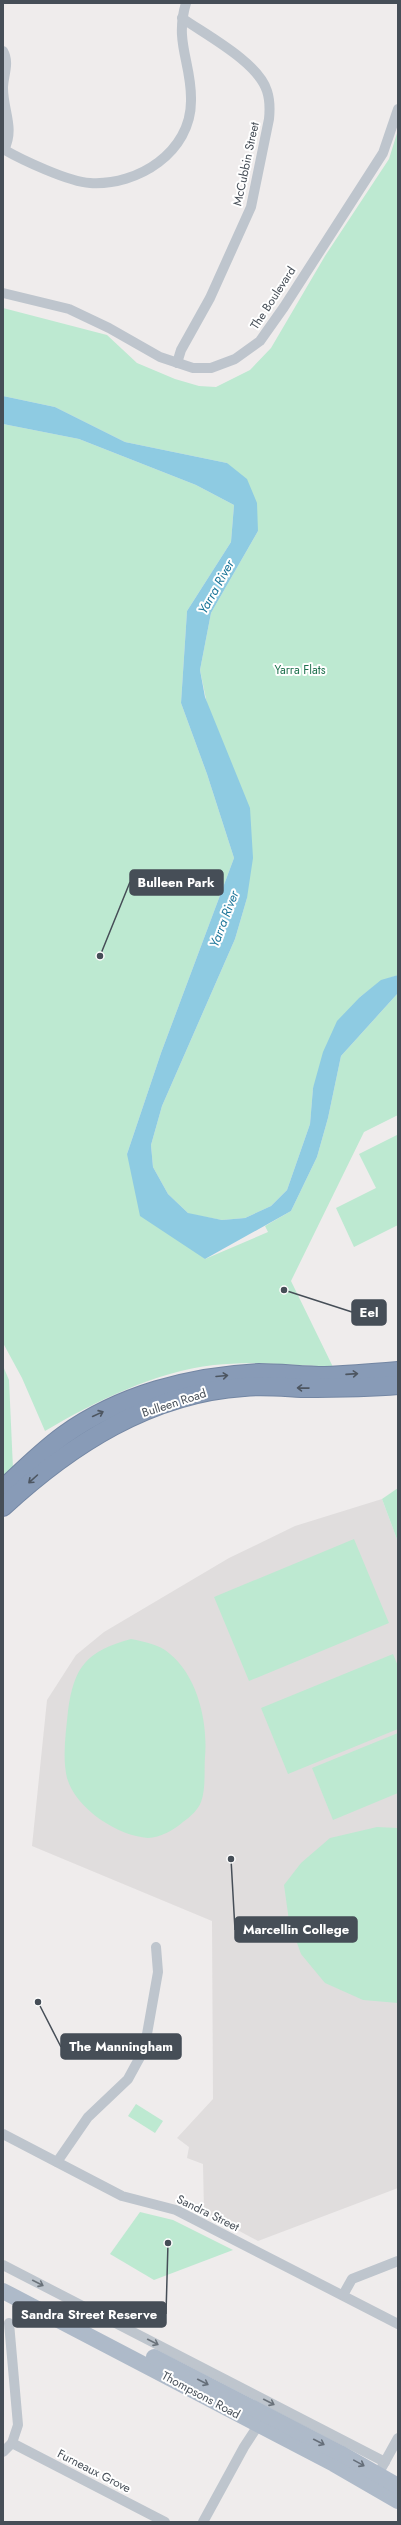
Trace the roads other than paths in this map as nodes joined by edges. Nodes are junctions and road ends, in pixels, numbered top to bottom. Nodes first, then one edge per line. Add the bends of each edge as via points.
1 (186, 3) edge
2 (182, 18) junction
3 (3, 51) edge
4 (398, 109) edge
5 (4, 150) edge
6 (3, 293) edge
7 (177, 363) junction
8 (398, 1371) edge
9 (398, 1385) edge
10 (3, 1489) edge
11 (3, 1507) edge
12 (156, 1947) dead end
13 (3, 2134) edge
14 (57, 2162) junction
15 (398, 2261) edge
16 (3, 2265) edge
17 (3, 2280) edge
18 (3, 2291) edge
19 (343, 2295) junction
20 (9, 2323) dead end
21 (398, 2324) edge
22 (258, 2418) junction
23 (398, 2434) edge
24 (398, 2438) edge
25 (12, 2443) junction
26 (3, 2452) edge
27 (378, 2473) junction
28 (398, 2486) edge
29 (398, 2501) edge
30 (212, 2508) junction
31 (164, 2522) edge
32 (203, 2522) edge
33 (207, 2522) edge

1 - 2 street
2 - 5 street via 181,46 190,79 192,102 182,137 162,161 134,176 112,182 89,183 51,172
2 - 7 street, McCubbin Street via 256,72 267,90 270,106 251,207
3 - 5 street via 6,68 3,88 10,126
4 - 7 street, The Boulevard via 383,153 260,341 236,359 211,368 193,368
6 - 7 street, The Boulevard via 69,309 160,357
10 -> 8 highway, Bulleen Road via 65,1434 92,1417 150,1392 216,1377 259,1373 326,1376
9 -> 11 highway, Bulleen Road via 331,1388 245,1387 186,1396 130,1417 76,1447 37,1475
12 - 14 street via 158,1972 147,2034 140,2057 128,2079 88,2117
13 - 14 street, Sandra Street
14 - 19 street, Sandra Street via 131,2200 176,2210
15 - 19 street via 352,2278
16 -> 27 street, Thompsons Road
17 -> 22 main road, Thompsons Road
18 - 22 main road, Thompsons Road
19 - 21 street, Sandra Street
20 - 25 street via 18,2425
22 - 27 main road, Thompsons Road
22 - 30 street
23 - 27 street via 385,2454
24 - 27 street
25 - 26 street
25 - 31 street, Furneaux Grove
27 - 28 main road, Thompsons Road
27 - 29 main road, Thompsons Road
30 - 32 street
30 - 33 street

